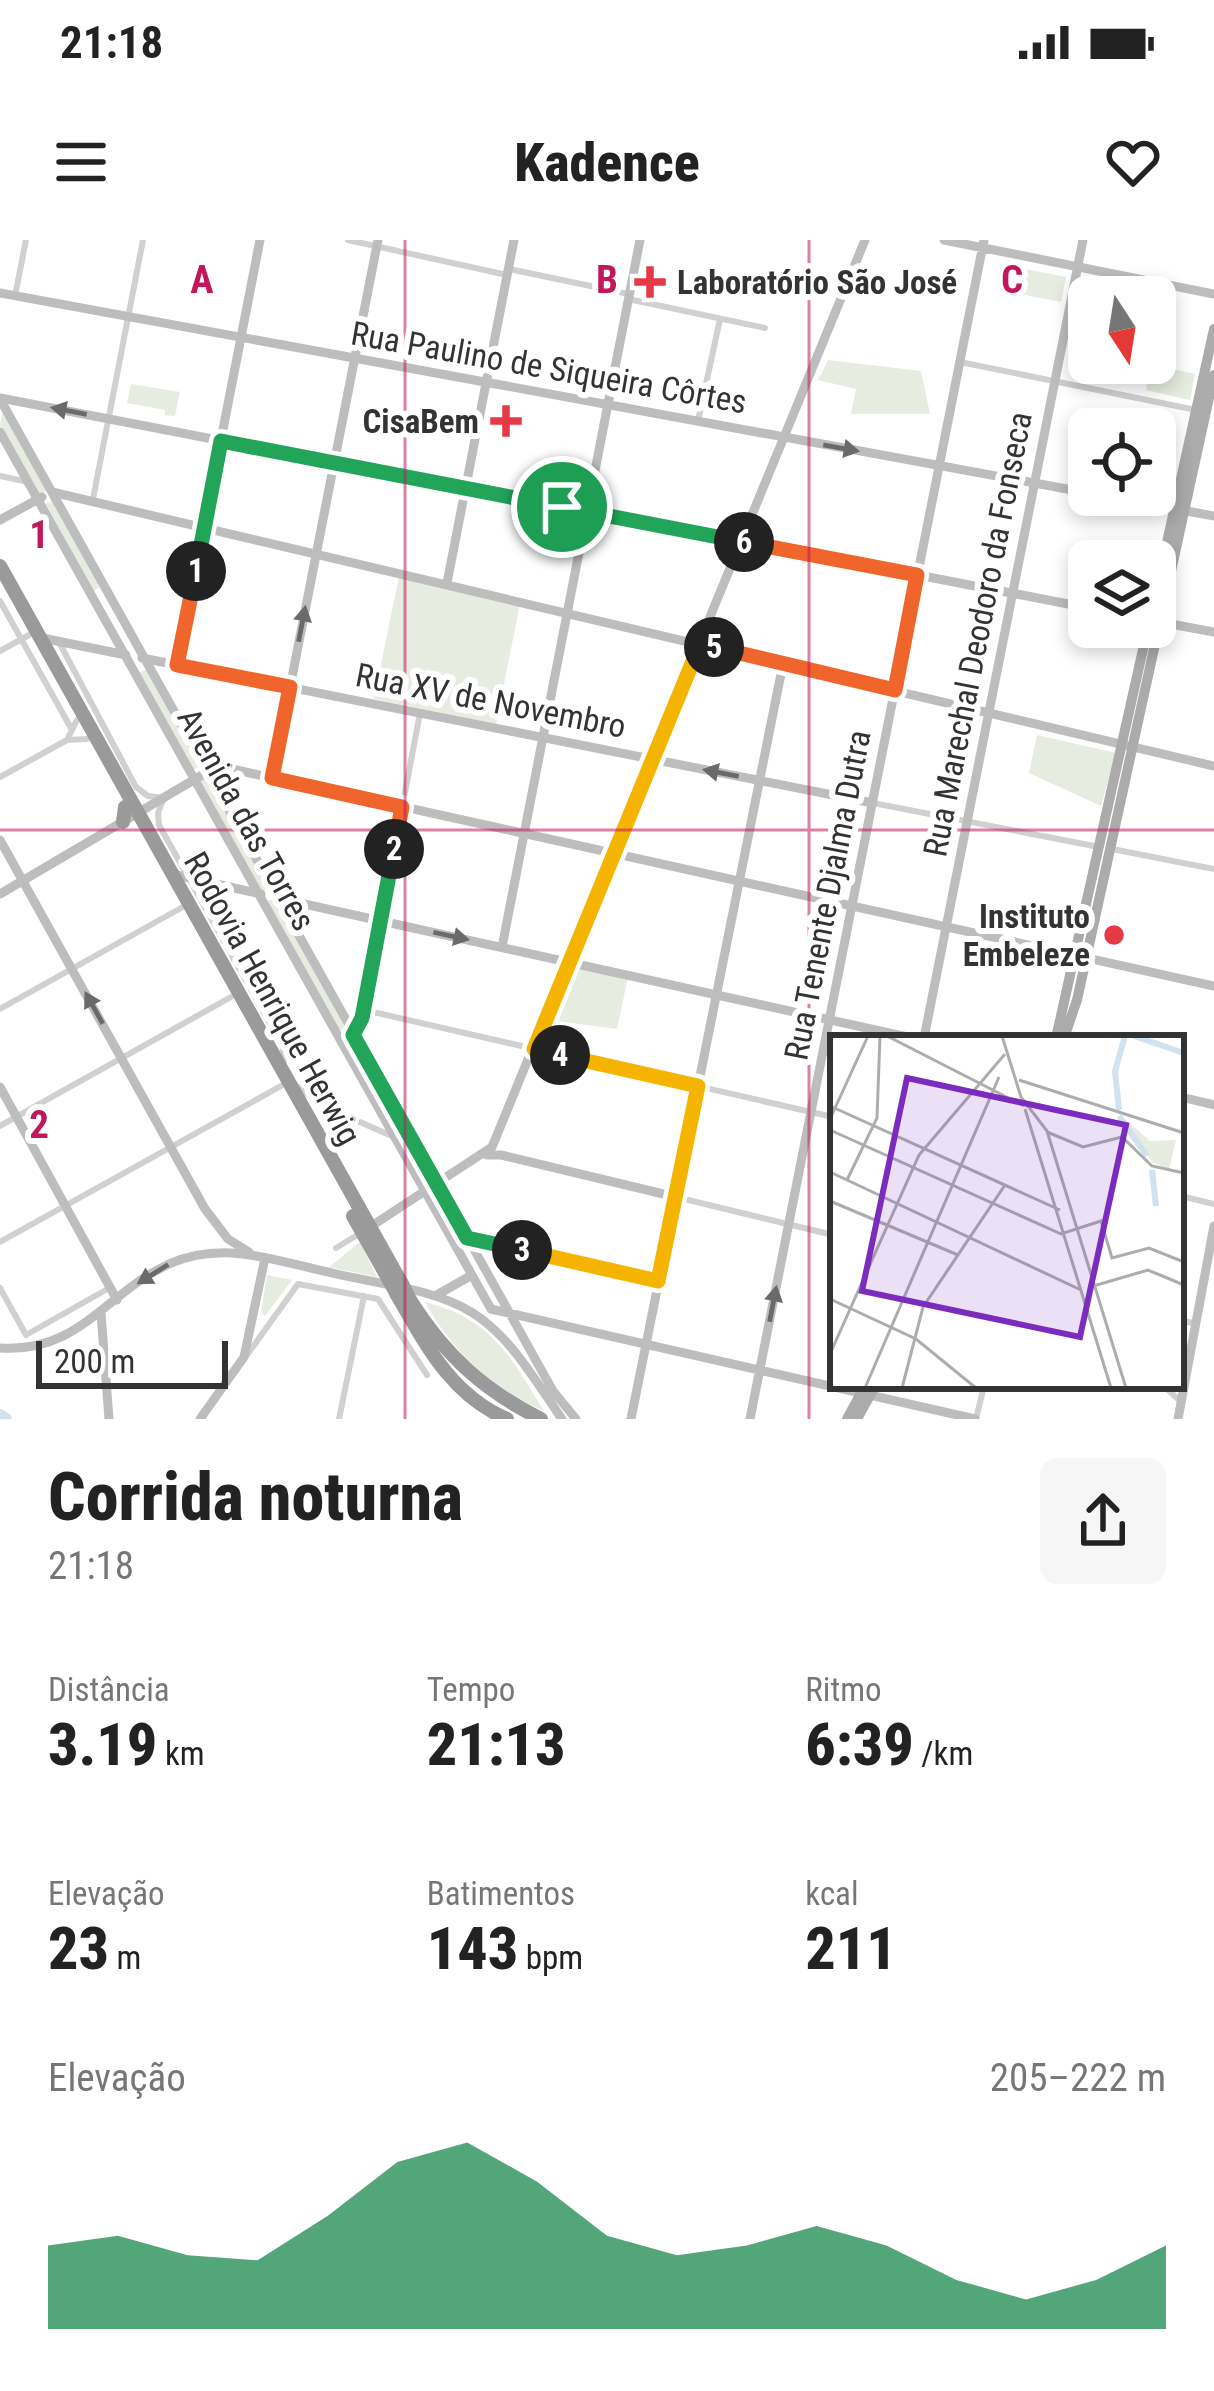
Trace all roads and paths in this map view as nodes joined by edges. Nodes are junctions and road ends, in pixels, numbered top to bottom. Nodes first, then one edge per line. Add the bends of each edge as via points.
1 (26, 240) edge
2 (143, 240) edge
3 (260, 240) edge
4 (348, 240) edge
5 (514, 240) edge
6 (640, 240) edge
7 (865, 240) edge
8 (944, 240) edge
9 (1083, 240) edge
10 (377, 244) edge
11 (983, 244) edge
12 (1078, 267) junction
13 (508, 272) junction
14 (0, 293) edge
15 (1214, 295) edge
16 (15, 296) junction
17 (629, 297) junction
18 (128, 316) junction
19 (720, 318) junction
20 (765, 328) dead end
21 (1214, 329) edge
22 (242, 337) junction
23 (354, 358) junction
24 (960, 362) junction
25 (1214, 375) edge
26 (1055, 381) junction
27 (486, 382) junction
28 (0, 398) edge
29 (608, 405) junction
30 (1205, 412) edge
31 (108, 419) junction
32 (698, 422) junction
33 (0, 432) edge
34 (784, 437) junction
35 (221, 441) junction
36 (334, 463) junction
37 (939, 466) junction
38 (0, 476) edge
39 (28, 482) junction
40 (1035, 483) junction
41 (465, 488) junction
42 (1068, 489) edge
43 (52, 491) junction
44 (87, 498) junction
45 (37, 500) junction
46 (1176, 509) edge
47 (1179, 510) junction
48 (587, 511) junction
49 (64, 514) junction
50 (1214, 516) edge
51 (0, 520) edge
52 (205, 526) junction
53 (1171, 540) edge
54 (1172, 540) edge
55 (741, 541) junction
56 (316, 552) junction
57 (0, 566) edge
58 (917, 575) junction
59 (0, 582) edge
60 (446, 583) junction
61 (106, 589) junction
62 (1013, 593) junction
63 (92, 596) junction
64 (0, 601) edge
65 (1068, 604) edge
66 (567, 612) junction
67 (1176, 626) edge
68 (1214, 632) edge
69 (30, 637) junction
70 (58, 640) junction
71 (700, 644) junction
72 (1149, 648) edge
73 (0, 651) edge
74 (124, 654) junction
75 (145, 658) junction
76 (783, 664) junction
77 (177, 665) junction
78 (290, 687) junction
79 (895, 690) junction
80 (420, 713) junction
81 (989, 713) junction
82 (74, 725) junction
83 (543, 737) junction
84 (87, 739) junction
85 (67, 740) junction
86 (1127, 746) junction
87 (118, 755) junction
88 (652, 759) junction
89 (1214, 766) edge
90 (207, 772) junction
91 (0, 777) edge
92 (272, 778) junction
93 (194, 779) junction
94 (760, 781) junction
95 (123, 786) junction
96 (164, 797) junction
97 (872, 803) junction
98 (402, 807) junction
99 (129, 815) junction
100 (968, 821) junction
101 (524, 834) junction
102 (0, 840) edge
103 (1105, 848) junction
104 (614, 854) junction
105 (1214, 869) edge
106 (180, 876) junction
107 (23, 881) junction
108 (739, 881) junction
109 (258, 893) junction
110 (0, 894) edge
111 (277, 898) junction
112 (852, 906) junction
113 (182, 908) junction
114 (381, 920) junction
115 (946, 927) junction
116 (502, 947) junction
117 (1081, 957) junction
118 (570, 962) junction
119 (72, 969) junction
120 (1214, 986) edge
121 (716, 994) junction
122 (231, 997) junction
123 (0, 1009) edge
124 (364, 1010) junction
125 (829, 1020) junction
126 (353, 1035) junction
127 (898, 1035) edge
128 (925, 1035) edge
129 (1061, 1035) edge
130 (341, 1042) junction
131 (534, 1049) junction
132 (122, 1058) junction
133 (283, 1081) junction
134 (698, 1086) junction
135 (0, 1087) edge
136 (1184, 1098) edge
137 (1214, 1105) edge
138 (811, 1112) junction
139 (830, 1116) edge
140 (16, 1117) junction
141 (0, 1126) edge
142 (395, 1138) junction
143 (496, 1138) junction
144 (171, 1147) junction
145 (504, 1155) junction
146 (482, 1156) junction
147 (437, 1185) junction
148 (425, 1192) junction
149 (676, 1197) junction
150 (1184, 1197) edge
151 (1214, 1204) edge
152 (66, 1206) junction
153 (789, 1224) junction
154 (1214, 1226) edge
155 (366, 1230) junction
156 (830, 1234) edge
157 (467, 1238) junction
158 (0, 1242) edge
159 (336, 1248) dead end
160 (265, 1258) junction
161 (487, 1273) junction
162 (473, 1277) junction
163 (658, 1281) junction
164 (111, 1287) junction
165 (0, 1288) edge
166 (399, 1290) junction
167 (364, 1296) junction
168 (433, 1297) junction
169 (117, 1300) junction
170 (101, 1313) junction
171 (509, 1313) junction
172 (253, 1317) junction
173 (271, 1321) junction
174 (1184, 1321) edge
175 (1196, 1324) junction
176 (646, 1344) junction
177 (0, 1348) edge
178 (518, 1356) junction
179 (244, 1358) junction
180 (759, 1370) junction
181 (427, 1375) dead end
182 (830, 1383) edge
183 (1184, 1386) edge
184 (982, 1389) edge
185 (1167, 1389) edge
186 (1184, 1389) edge
187 (868, 1390) edge
188 (553, 1391) junction
189 (1181, 1402) junction
190 (109, 1419) edge
191 (200, 1419) edge
192 (338, 1419) edge
193 (507, 1419) edge
194 (541, 1419) edge
195 (562, 1419) edge
196 (576, 1419) edge
197 (631, 1419) edge
198 (750, 1419) edge
199 (847, 1419) edge
200 (856, 1419) edge
201 (976, 1419) edge
202 (1178, 1419) edge

1 - 16 street
2 - 18 street
3 - 22 street
4 - 10 street
5 - 13 street
6 - 17 street
7 - 34 street
8 - 11 street
9 - 12 street, Rua Marechal Deodoro da Fonseca
10 - 13 street
10 - 23 street
11 - 12 street
11 - 24 street, Rua Tenente Djalma Dutra
12 - 15 street
12 - 26 street, Rua Marechal Deodoro da Fonseca
13 - 17 street
13 - 27 street
14 - 16 street, Rua Paulino de Siqueira Côrtes
16 - 18 street, Rua Paulino de Siqueira Côrtes
17 - 19 street
17 - 29 street
18 - 22 street, Rua Paulino de Siqueira Côrtes
18 - 31 street
19 - 20 street
19 - 32 street
21 - 30 main road
22 - 23 street, Rua Paulino de Siqueira Côrtes
22 - 35 street
23 - 27 street, Rua Paulino de Siqueira Côrtes
23 - 36 street
24 - 26 street
24 - 37 street, Rua Tenente Djalma Dutra
25 - 30 main road
26 - 30 street
26 - 40 street, Rua Marechal Deodoro da Fonseca
27 - 29 street, Rua Paulino de Siqueira Côrtes
27 - 41 street
31 -> 28 street
28 - 43 street, Avenida das Torres
29 - 32 street, Rua Paulino de Siqueira Côrtes
29 - 48 street
30 - 47 main road
31 - 35 street
31 - 44 street
32 - 34 street, Rua Paulino de Siqueira Côrtes
33 - 39 street, Avenida das Torres
34 -> 37 street, Rua Paulino de Siqueira Côrtes
34 - 55 street
35 - 36 street
35 - 52 street
36 - 41 street
36 - 56 street
37 - 40 street, Rua Paulino de Siqueira Côrtes
37 - 58 street, Rua Tenente Djalma Dutra
38 - 39 street
39 - 45 street, Avenida das Torres
40 - 42 street, Rua Paulino de Siqueira Côrtes
40 - 62 street, Rua Marechal Deodoro da Fonseca
41 - 48 street
41 - 60 street
43 - 44 street
43 - 45 street
43 - 49 street, Avenida das Torres
44 - 49 street via 67,502
44 - 52 street
45 - 51 street
45 - 63 street, Avenida das Torres
46 - 47 street
47 - 50 street
47 - 53 main road
47 - 54 main road
48 - 55 street
48 - 66 street
49 - 61 street, Avenida das Torres
52 - 56 street
52 - 77 street
55 - 58 street
55 - 71 street
56 - 60 street
78 -> 56 street
57 - 69 highway, Rodovia Henrique Herwig
58 - 62 street
58 - 79 street, Rua Tenente Djalma Dutra
59 - 69 highway, Rodovia Henrique Herwig
60 - 66 street
61 - 63 street
61 - 75 street, Avenida das Torres
62 - 65 street
62 - 81 street, Rua Marechal Deodoro da Fonseca
63 - 74 street, Avenida das Torres
64 - 69 street
66 - 71 street
66 - 83 street
67 - 68 street
69 - 70 street, Rua XV de Novembro
69 - 73 street
69 - 82 highway, Rodovia Henrique Herwig
69 - 95 highway, Rodovia Henrique Herwig
70 - 74 street, Rua XV de Novembro
70 - 87 street
71 - 76 street
71 - 88 street
72 - 86 main road
74 - 75 street, Rua XV de Novembro
74 - 93 street, Avenida das Torres
75 - 77 street, Rua XV de Novembro
75 - 90 street, Avenida das Torres
76 - 79 street
76 - 94 street
77 - 78 street, Rua XV de Novembro
78 - 80 street, Rua XV de Novembro
78 - 92 street
79 - 81 street
79 - 97 street, Rua Tenente Djalma Dutra
80 - 83 street, Rua XV de Novembro
80 - 98 street
81 - 86 street
81 - 100 street, Rua Marechal Deodoro da Fonseca
82 - 84 highway, Rodovia Henrique Herwig
82 - 85 street
83 - 88 street, Rua XV de Novembro
83 - 101 street
84 - 85 street
84 - 99 highway, Rodovia Henrique Herwig
85 - 91 street
86 - 89 street
86 - 103 main road
87 - 95 highway
87 - 96 street via 139,790
94 -> 88 street, Rua XV de Novembro
88 - 104 street
90 - 92 street via 223,767
90 - 93 street
90 - 111 street, Avenida das Torres
92 - 98 street
93 - 96 street
93 - 109 street, Avenida das Torres
94 - 97 street, Rua XV de Novembro
94 - 108 street
95 - 99 highway, Rodovia Henrique Herwig
96 - 99 street
96 - 106 street via 159,825
97 - 100 street, Rua XV de Novembro
97 - 112 street, Rua Tenente Djalma Dutra
98 - 101 street
98 - 114 street
99 - 106 highway, Rodovia Henrique Herwig
99 - 107 street
99 - 113 highway, Rodovia Henrique Herwig
100 - 103 street, Rua XV de Novembro
100 - 115 street, Rua Marechal Deodoro da Fonseca
101 - 104 street
101 - 116 street
102 - 107 street
103 - 105 street, Rua XV de Novembro
103 - 117 main road
104 - 108 street
104 - 118 street
106 - 109 street
106 - 133 highway, Rodovia Henrique Herwig
107 - 110 street
107 - 119 street
108 - 112 street
108 - 121 street
109 - 111 street
109 - 130 street, Avenida das Torres
111 - 114 street
111 - 126 street, Avenida das Torres
112 - 115 street
112 - 125 street, Rua Tenente Djalma Dutra
113 - 119 street
113 - 122 highway, Rodovia Henrique Herwig
114 -> 116 street
114 - 124 street
115 - 117 street
115 - 128 street, Rua Marechal Deodoro da Fonseca
116 - 118 street
117 - 120 street
117 - 129 main road
118 - 121 street
118 - 131 street
119 - 123 street
132 -> 119 street
121 - 125 street
121 - 134 street
122 - 132 street
122 - 133 highway, Rodovia Henrique Herwig
124 - 126 street
124 - 131 street
125 - 127 street
125 - 138 street, Rua Tenente Djalma Dutra
126 - 130 street
126 - 147 street, Avenida das Torres
130 - 142 street, Avenida das Torres
131 - 134 street
131 - 143 street
132 - 140 street
132 - 144 street
133 - 142 street
133 - 144 street
133 - 155 highway, Rodovia Henrique Herwig
134 - 138 street
134 - 149 street
135 - 140 street
136 - 137 street
138 - 139 street
138 - 153 street, Rua Tenente Djalma Dutra
140 - 141 street
140 - 152 street
142 - 148 street, Avenida das Torres
143 - 145 street
143 - 146 street
144 - 152 street
144 - 160 street via 220,1230
145 - 146 street
145 - 149 street
146 - 147 street
147 - 148 street
147 - 157 street, Avenida das Torres
148 - 155 street
148 - 162 street, Avenida das Torres
149 - 153 street
149 - 163 street
150 - 151 street
152 - 158 street
152 - 164 street
153 - 156 street
180 -> 153 street, Rua Tenente Djalma Dutra
154 - 175 street
155 - 159 street
155 - 166 highway, Rodovia Henrique Herwig
157 - 161 street, Avenida das Torres
157 - 163 street
160 - 168 street
160 -> 169 street via 187,1257
160 - 172 street
161 - 162 street
161 - 171 street, Avenida das Torres
162 - 168 street
162 - 171 street, Avenida das Torres via 491,1309
163 - 176 street
164 - 165 street via 26,1335
164 - 169 street
166 - 193 highway, Rodovia Henrique Herwig via 450,1379
166 - 194 highway, Rodovia Henrique Herwig via 478,1382
167 - 173 street via 298,1284
167 - 181 street via 378,1298
167 - 192 street
168 - 178 street via 473,1313
169 - 170 street
170 - 177 street via 52,1342
170 - 190 street
171 - 176 street
171 - 188 street, Avenida das Torres
172 - 173 street
172 - 179 street
173 - 179 street
174 - 175 street
175 - 183 street
176 - 180 street
176 - 197 street
178 - 188 street
178 - 195 street
179 - 191 street
180 - 182 street
180 - 198 street, Rua Tenente Djalma Dutra
184 - 201 street
185 - 189 street
186 - 189 street
187 - 199 main road
187 - 200 main road
187 - 201 street
188 - 196 street
189 - 202 street

